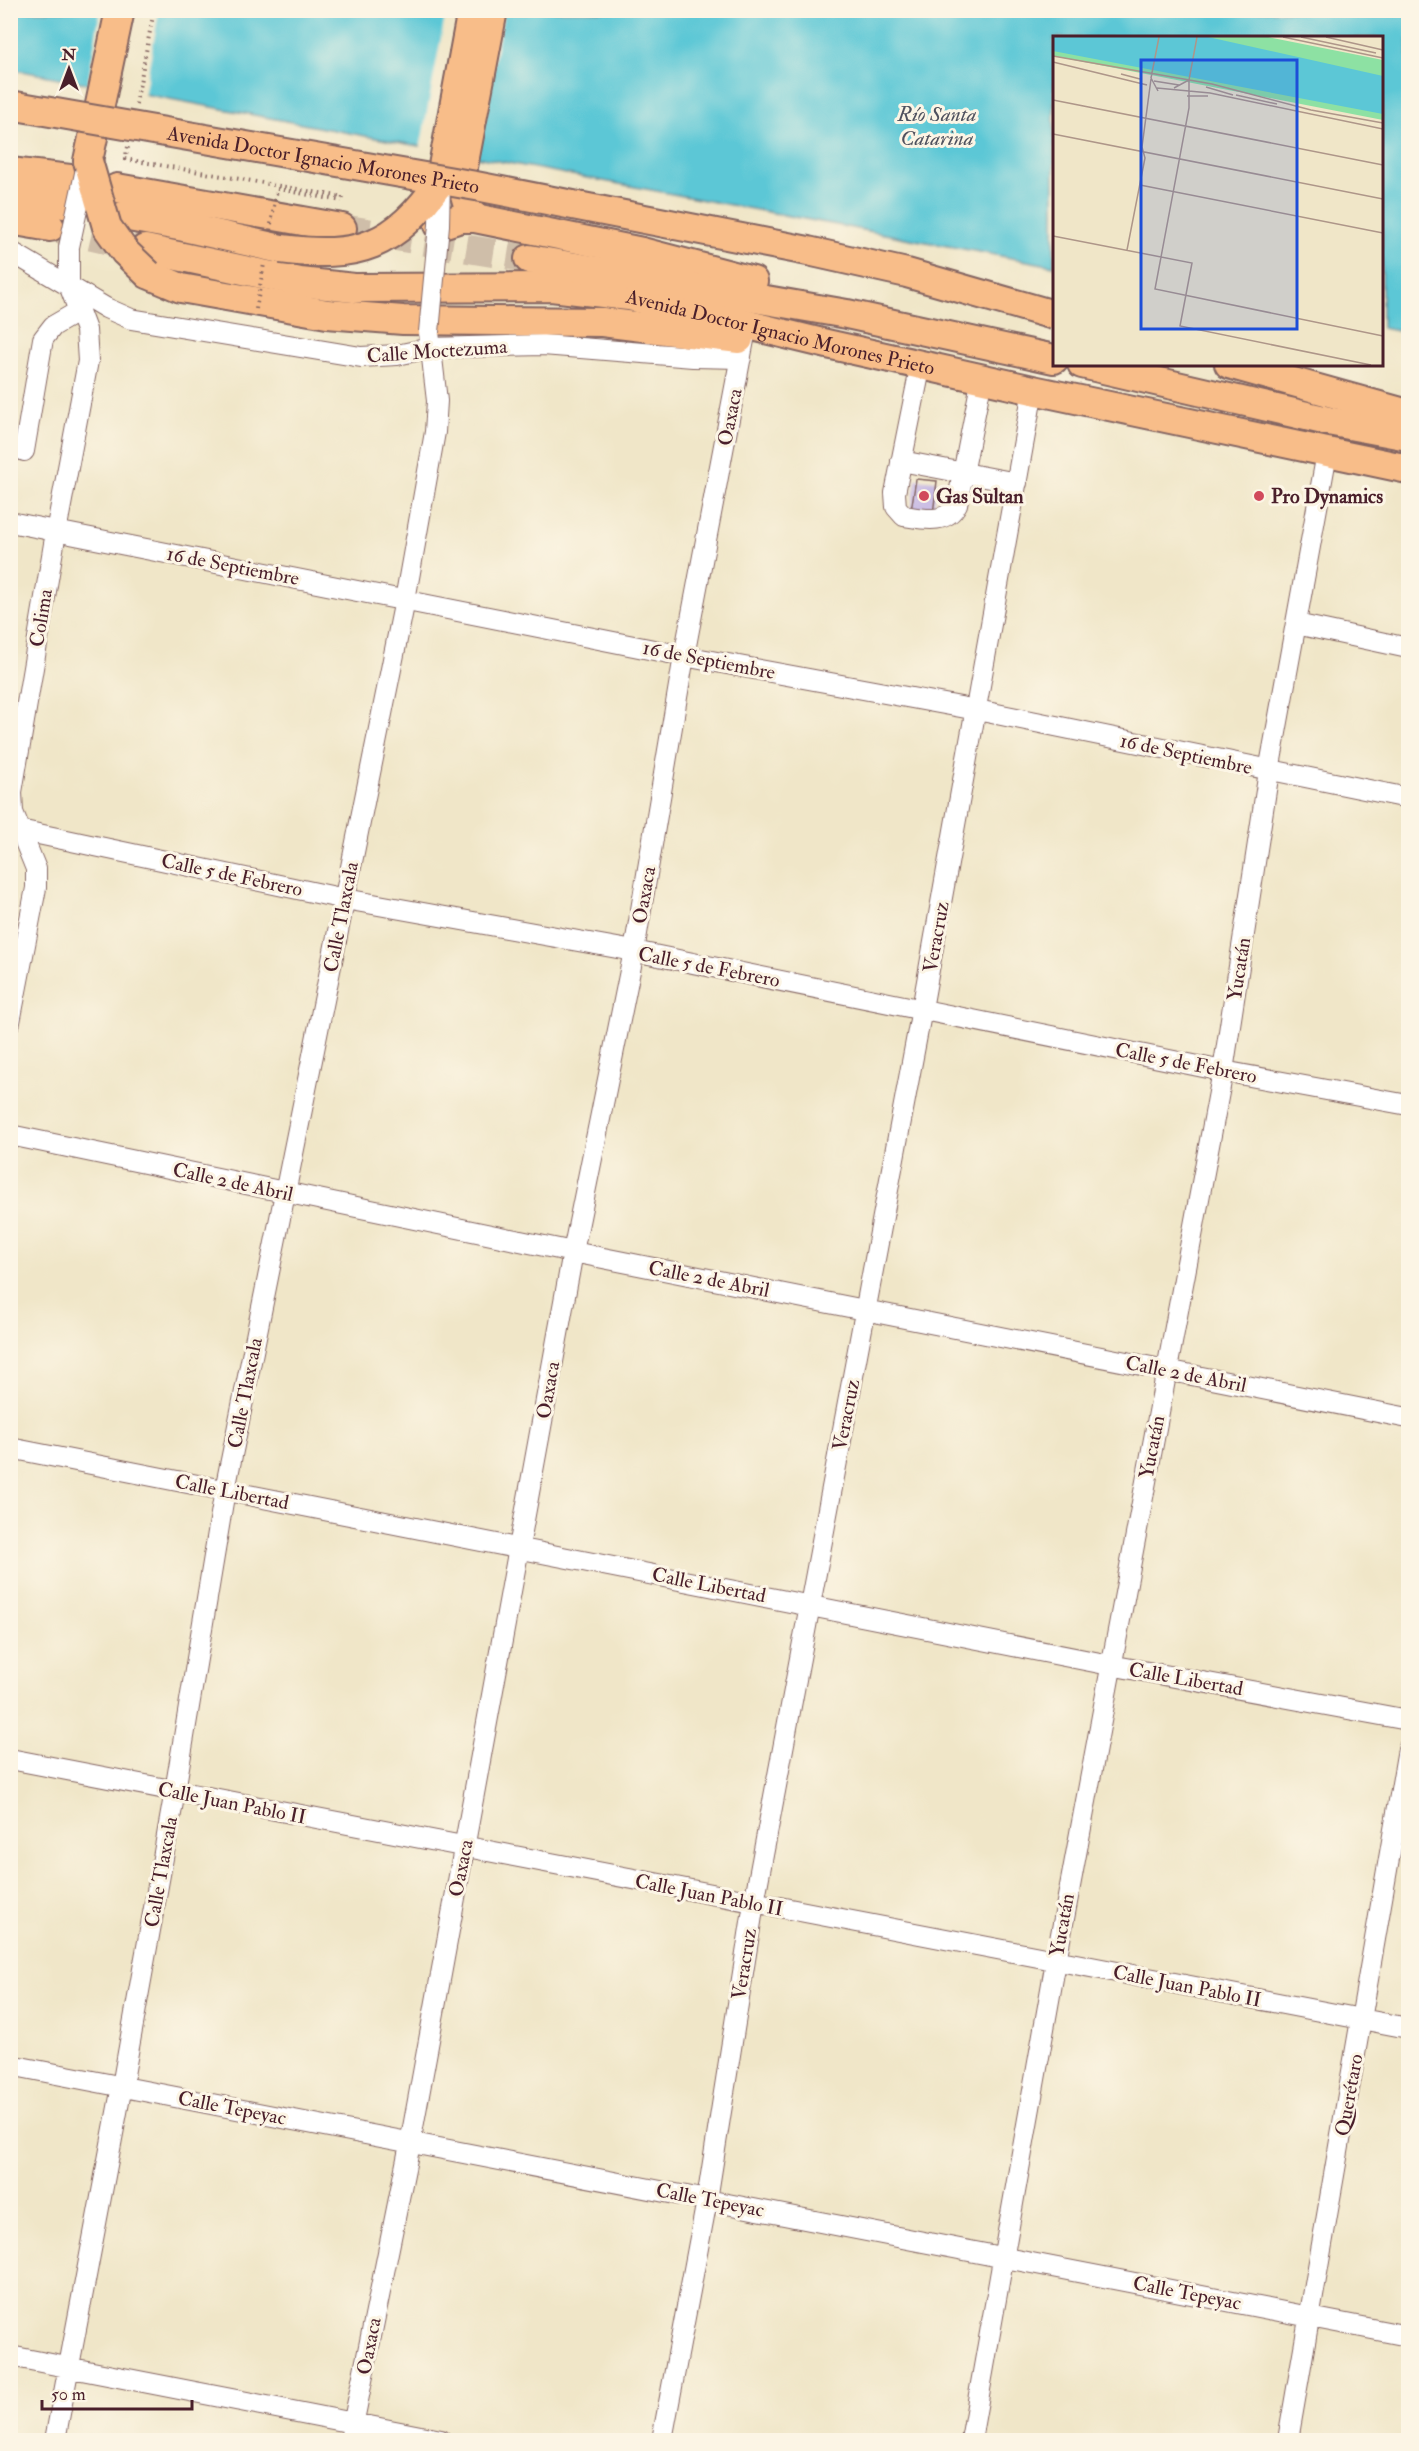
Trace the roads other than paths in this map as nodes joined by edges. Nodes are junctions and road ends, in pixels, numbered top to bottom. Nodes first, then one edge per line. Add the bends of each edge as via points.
1 (120, 10) edge
2 (472, 10) edge
3 (492, 10) edge
4 (10, 105) edge
5 (10, 172) edge
6 (440, 182) junction
7 (117, 188) dead end
8 (10, 196) edge
9 (68, 203) junction
10 (342, 214) tunnel mouth
11 (123, 216) dead end
12 (475, 218) junction
13 (10, 220) edge
14 (439, 225) junction
15 (10, 251) edge
16 (529, 259) tunnel mouth
17 (147, 262) junction
18 (69, 285) junction
19 (79, 311) junction
20 (839, 313) junction
21 (1053, 315) edge
22 (789, 335) junction
23 (429, 340) junction
24 (742, 349) junction
25 (1053, 358) edge
26 (921, 364) junction
27 (1090, 366) edge
28 (1236, 366) edge
29 (982, 378) junction
30 (1033, 390) junction
31 (1408, 414) edge
32 (1408, 436) edge
33 (24, 451) dead end
34 (1327, 453) junction
35 (901, 461) junction
36 (1408, 469) edge
37 (963, 471) junction
38 (1017, 483) junction
39 (10, 522) edge
40 (56, 532) junction
41 (405, 600) junction
42 (1296, 624) junction
43 (1408, 648) edge
44 (684, 656) junction
45 (977, 710) junction
46 (1269, 771) junction
47 (1408, 798) edge
48 (15, 829) edge
49 (345, 899) junction
50 (634, 951) junction
51 (922, 1009) junction
52 (10, 1022) edge
53 (1223, 1071) junction
54 (1408, 1105) edge
55 (10, 1135) edge
56 (285, 1192) junction
57 (573, 1252) junction
58 (866, 1309) junction
59 (1167, 1371) junction
60 (1408, 1418) edge
61 (10, 1448) edge
62 (225, 1490) junction
63 (520, 1548) junction
64 (810, 1605) junction
65 (1110, 1665) junction
66 (1408, 1720) edge
67 (1408, 1749) edge
68 (10, 1759) edge
69 (175, 1791) junction
70 (465, 1848) junction
71 (754, 1903) junction
72 (1056, 1961) junction
73 (1362, 2019) junction
74 (1408, 2028) edge
75 (10, 2065) edge
76 (122, 2086) junction
77 (410, 2144) junction
78 (707, 2199) junction
79 (1004, 2259) junction
80 (1310, 2317) junction
81 (1408, 2336) edge
82 (10, 2356) edge
83 (68, 2368) junction
84 (352, 2432) edge
85 (55, 2440) edge
86 (441, 2440) edge
87 (662, 2440) edge
88 (971, 2440) edge
89 (1288, 2440) edge

1 - 9 highway
2 - 6 highway
3 - 12 highway via 463,167 463,188
4 - 21 highway, Avenida Doctor Ignacio Morones Prieto, bridge via 476,186 773,244 907,273
5 - 9 highway
6 - 11 highway, bridge via 410,218 371,244 339,253 281,249
6 - 14 street, Calle Tlaxcala, bridge
7 - 10 highway
8 - 9 highway
9 - 13 highway
9 - 17 highway, bridge via 107,227 125,252
9 - 18 street
12 - 14 highway
12 - 20 highway via 642,252 803,295
14 - 23 street, Calle Tlaxcala, bridge
15 - 18 street, Calle Moctezuma
16 - 20 highway
17 - 22 highway, Avenida Doctor Ignacio Morones Prieto via 354,288 551,287 619,295
17 - 24 highway via 181,288 327,314 403,320 602,322
18 - 19 street, Colima
18 - 23 street, Calle Moctezuma via 131,319 361,357 396,355
19 - 33 street via 53,326 43,339
19 - 40 street, Colima via 86,330 88,361
20 - 25 highway
22 - 24 highway
22 - 26 highway, Avenida Doctor Ignacio Morones Prieto
23 - 24 street, Calle Moctezuma via 693,357
23 - 41 street, Calle Tlaxcala via 437,401 435,432
24 - 44 street, Oaxaca
26 - 29 highway, Avenida Doctor Ignacio Morones Prieto
26 - 35 street
27 - 32 highway
28 - 31 highway
29 - 30 highway, Avenida Doctor Ignacio Morones Prieto
29 - 37 street
30 - 34 highway, Avenida Doctor Ignacio Morones Prieto
30 - 38 street, Veracruz
34 - 36 highway, Avenida Doctor Ignacio Morones Prieto
34 - 42 street, Yucatán
35 - 37 street
35 - 37 street via 895,501 904,516 932,520 948,516 957,504
37 - 38 street
38 - 45 street, Veracruz
39 - 40 street, 16 de Septiembre
40 - 41 street, 16 de Septiembre
40 - 48 street, Colima via 12,792
41 - 44 street, 16 de Septiembre
41 - 49 street, Calle Tlaxcala
42 - 43 street
42 - 46 street, Yucatán
44 - 45 street, 16 de Septiembre
44 - 50 street, Oaxaca
45 - 46 street, 16 de Septiembre
45 - 51 street, Veracruz
46 - 47 street, 16 de Septiembre
46 - 53 street, Yucatán
48 - 49 street, Calle 5 de Febrero
48 - 52 street, Colima via 36,869 36,888
49 - 50 street, Calle 5 de Febrero
49 - 56 street, Calle Tlaxcala
50 - 51 street, Calle 5 de Febrero
50 - 57 street, Oaxaca
51 - 53 street, Calle 5 de Febrero
51 - 58 street, Veracruz
53 - 54 street, Calle 5 de Febrero
53 - 59 street, Yucatán
55 - 56 street, Calle 2 de Abril
56 - 57 street, Calle 2 de Abril
56 - 62 street, Calle Tlaxcala
57 - 58 street, Calle 2 de Abril
57 - 63 street, Oaxaca
58 - 59 street, Calle 2 de Abril
58 - 64 street, Veracruz
59 - 60 street, Calle 2 de Abril
59 - 65 street, Yucatán
61 - 62 street, Calle Libertad
62 - 63 street, Calle Libertad
62 - 69 street, Calle Tlaxcala
63 - 64 street, Calle Libertad
63 - 70 street, Oaxaca
64 - 65 street, Calle Libertad
64 - 71 street, Veracruz
65 - 66 street, Calle Libertad
65 - 72 street, Yucatán
67 - 73 street, Querétaro
68 - 69 street, Calle Juan Pablo II
69 - 70 street, Calle Juan Pablo II
69 - 76 street, Calle Tlaxcala
70 - 71 street, Calle Juan Pablo II
70 - 77 street, Oaxaca
71 - 72 street, Calle Juan Pablo II
71 - 78 street, Veracruz
72 - 73 street, Calle Juan Pablo II
72 - 79 street, Yucatán
73 - 74 street, Calle Juan Pablo II
73 - 80 street, Querétaro
75 - 76 street, Calle Tepeyac
76 - 77 street, Calle Tepeyac
76 - 83 street, Calle Tlaxcala
77 - 78 street, Calle Tepeyac
77 - 84 street, Oaxaca
78 - 79 street, Calle Tepeyac
78 - 87 street, Veracruz
79 - 80 street, Calle Tepeyac
79 - 88 street, Yucatán
80 - 81 street, Calle Tepeyac
80 - 89 street, Querétaro
82 - 83 street
83 - 84 street
83 - 85 street, Calle Tlaxcala
84 - 86 street

